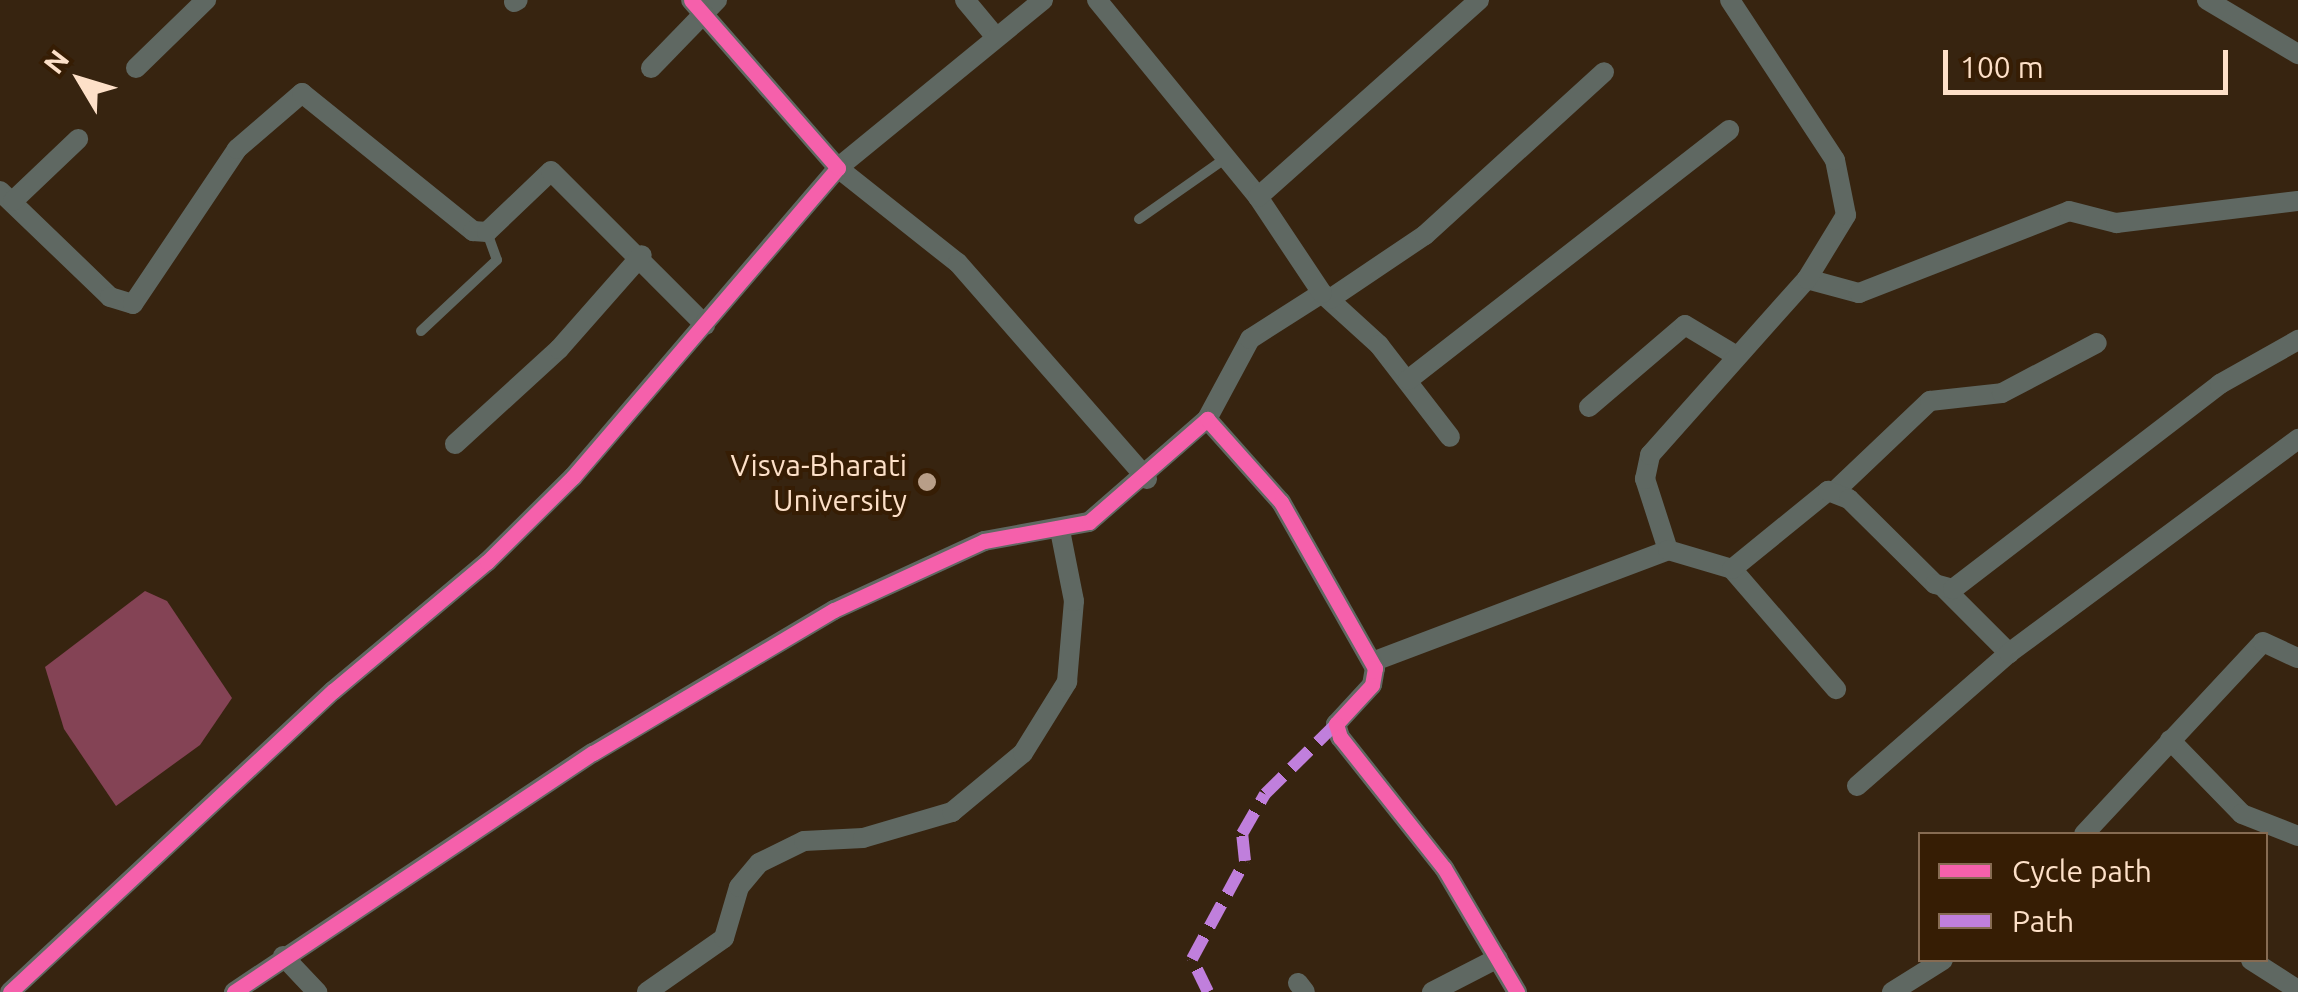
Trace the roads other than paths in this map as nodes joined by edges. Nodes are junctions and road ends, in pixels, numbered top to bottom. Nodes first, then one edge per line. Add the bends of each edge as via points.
1 (206, 0) edge
2 (965, 0) edge
3 (1044, 0) edge
4 (1097, 0) edge
5 (1479, 0) edge
6 (1730, 0) edge
7 (2207, 0) edge
8 (704, 4) edge
9 (995, 36) junction
10 (2298, 54) edge
11 (136, 68) dead end
12 (652, 68) dead end
13 (1604, 72) dead end
14 (1729, 130) dead end
15 (78, 139) dead end
16 (1226, 158) junction
17 (838, 168) junction
18 (7, 196) edge
19 (1258, 197) junction
20 (2298, 201) edge
21 (1139, 219) dead end
22 (487, 232) junction
23 (642, 255) junction
24 (1807, 279) junction
25 (1326, 296) junction
26 (705, 325) junction
27 (421, 331) dead end
28 (2298, 340) edge
29 (2098, 343) dead end
30 (1735, 355) junction
31 (1408, 380) junction
32 (1589, 407) dead end
33 (1207, 419) junction
34 (1450, 437) dead end
35 (2298, 438) edge
36 (456, 444) dead end
37 (1147, 479) junction
38 (1834, 491) junction
39 (1060, 530) junction
40 (1668, 550) junction
41 (1732, 569) junction
42 (1945, 589) junction
43 (2009, 653) junction
44 (2298, 658) edge
45 (1372, 662) junction
46 (1836, 689) dead end
47 (2170, 740) junction
48 (1857, 786) dead end
49 (2086, 832) edge
50 (2298, 836) edge
51 (283, 956) junction
52 (1498, 958) junction
53 (1940, 962) edge
54 (2253, 962) edge
55 (2298, 990) edge
56 (10, 992) edge
57 (234, 992) edge
58 (317, 992) edge
59 (647, 992) edge
60 (1432, 992) edge
61 (1517, 992) edge
62 (1892, 992) edge

1 - 11 street
2 - 9 street
3 - 9 street
4 - 16 street
5 - 19 street
6 - 24 street via 1844,178 1841,228
7 - 10 street
8 - 12 street
8 - 17 street
9 - 17 street
13 - 25 street via 1425,235
14 - 31 street
15 - 18 street
16 - 19 street
16 - 21 lane
17 - 26 street
17 - 37 street via 958,263
18 - 22 street via 110,297 133,304 237,149 302,92 460,224
19 - 25 street
20 - 24 street via 2116,224 2069,211 1860,293
22 - 23 street via 551,171
22 - 27 lane via 498,260
23 - 26 street
23 - 36 street via 559,349
24 - 30 street
25 - 31 street
25 - 33 street via 1250,339
26 - 56 street via 487,562 333,690
28 - 42 street via 2220,384 1964,584
29 - 38 street via 2002,392 1930,400
30 - 32 street via 1686,324
30 - 40 street via 1645,467
31 - 34 street
33 - 37 street
33 - 45 street via 1281,502
35 - 43 street
37 - 39 street via 1089,522
38 - 41 street via 1818,494
38 - 42 street
39 - 51 street via 984,541 834,610 593,752
39 - 59 street via 1074,601 1067,682 1022,753 952,812 862,838 804,841 759,863 739,886 724,938
40 - 41 street
40 - 45 street
41 - 46 street
42 - 43 street
43 - 48 street
44 - 47 street via 2263,642
45 - 52 street via 1377,675 1341,716 1340,738 1444,868
47 - 49 street
47 - 50 street via 2242,814
51 - 57 street
51 - 58 street
52 - 60 street
52 - 61 street
53 - 62 street
54 - 55 street

